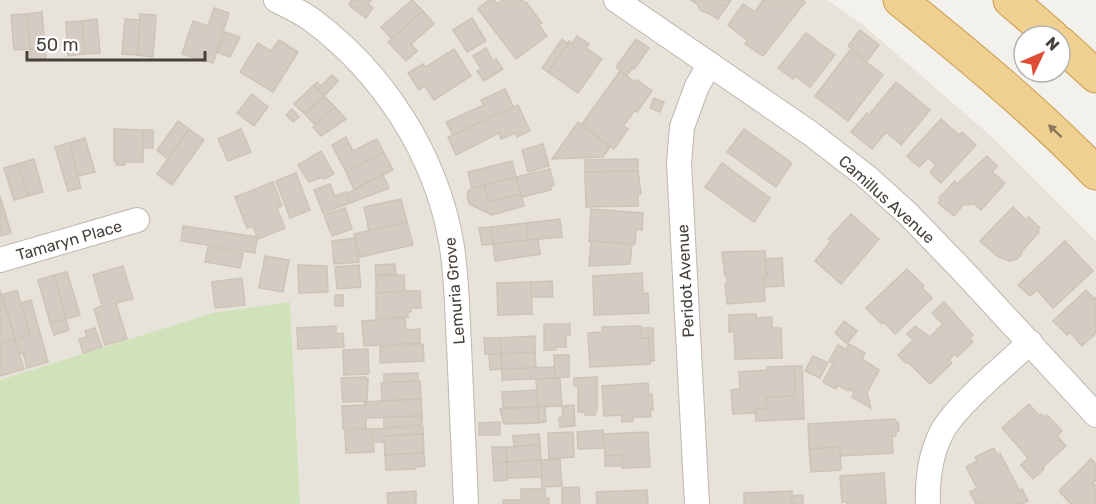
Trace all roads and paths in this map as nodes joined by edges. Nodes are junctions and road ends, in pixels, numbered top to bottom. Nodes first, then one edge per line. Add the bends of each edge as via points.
1 (276, 0) edge
2 (616, 0) edge
3 (900, 0) edge
4 (1010, 0) edge
5 (1038, 24) edge
6 (1072, 54) edge
7 (710, 64) junction
8 (1096, 76) edge
9 (1096, 173) edge
10 (137, 220) dead end
11 (0, 260) edge
12 (1030, 342) junction
13 (1096, 415) edge
14 (466, 504) edge
15 (697, 504) edge
16 (928, 504) edge

1 - 14 street, Lemuria Grove via 310,19 374,76 402,116 426,161 444,209 456,282
2 - 7 street, Camillus Avenue
9 -> 3 highway via 967,53
4 - 5 highway
6 - 8 highway
7 - 12 street, Camillus Avenue via 867,177
7 - 15 street, Peridot Avenue via 682,127 679,163
10 - 11 street, Tamaryn Place
12 - 13 street, Camillus Avenue
12 - 16 street via 945,427 933,455

